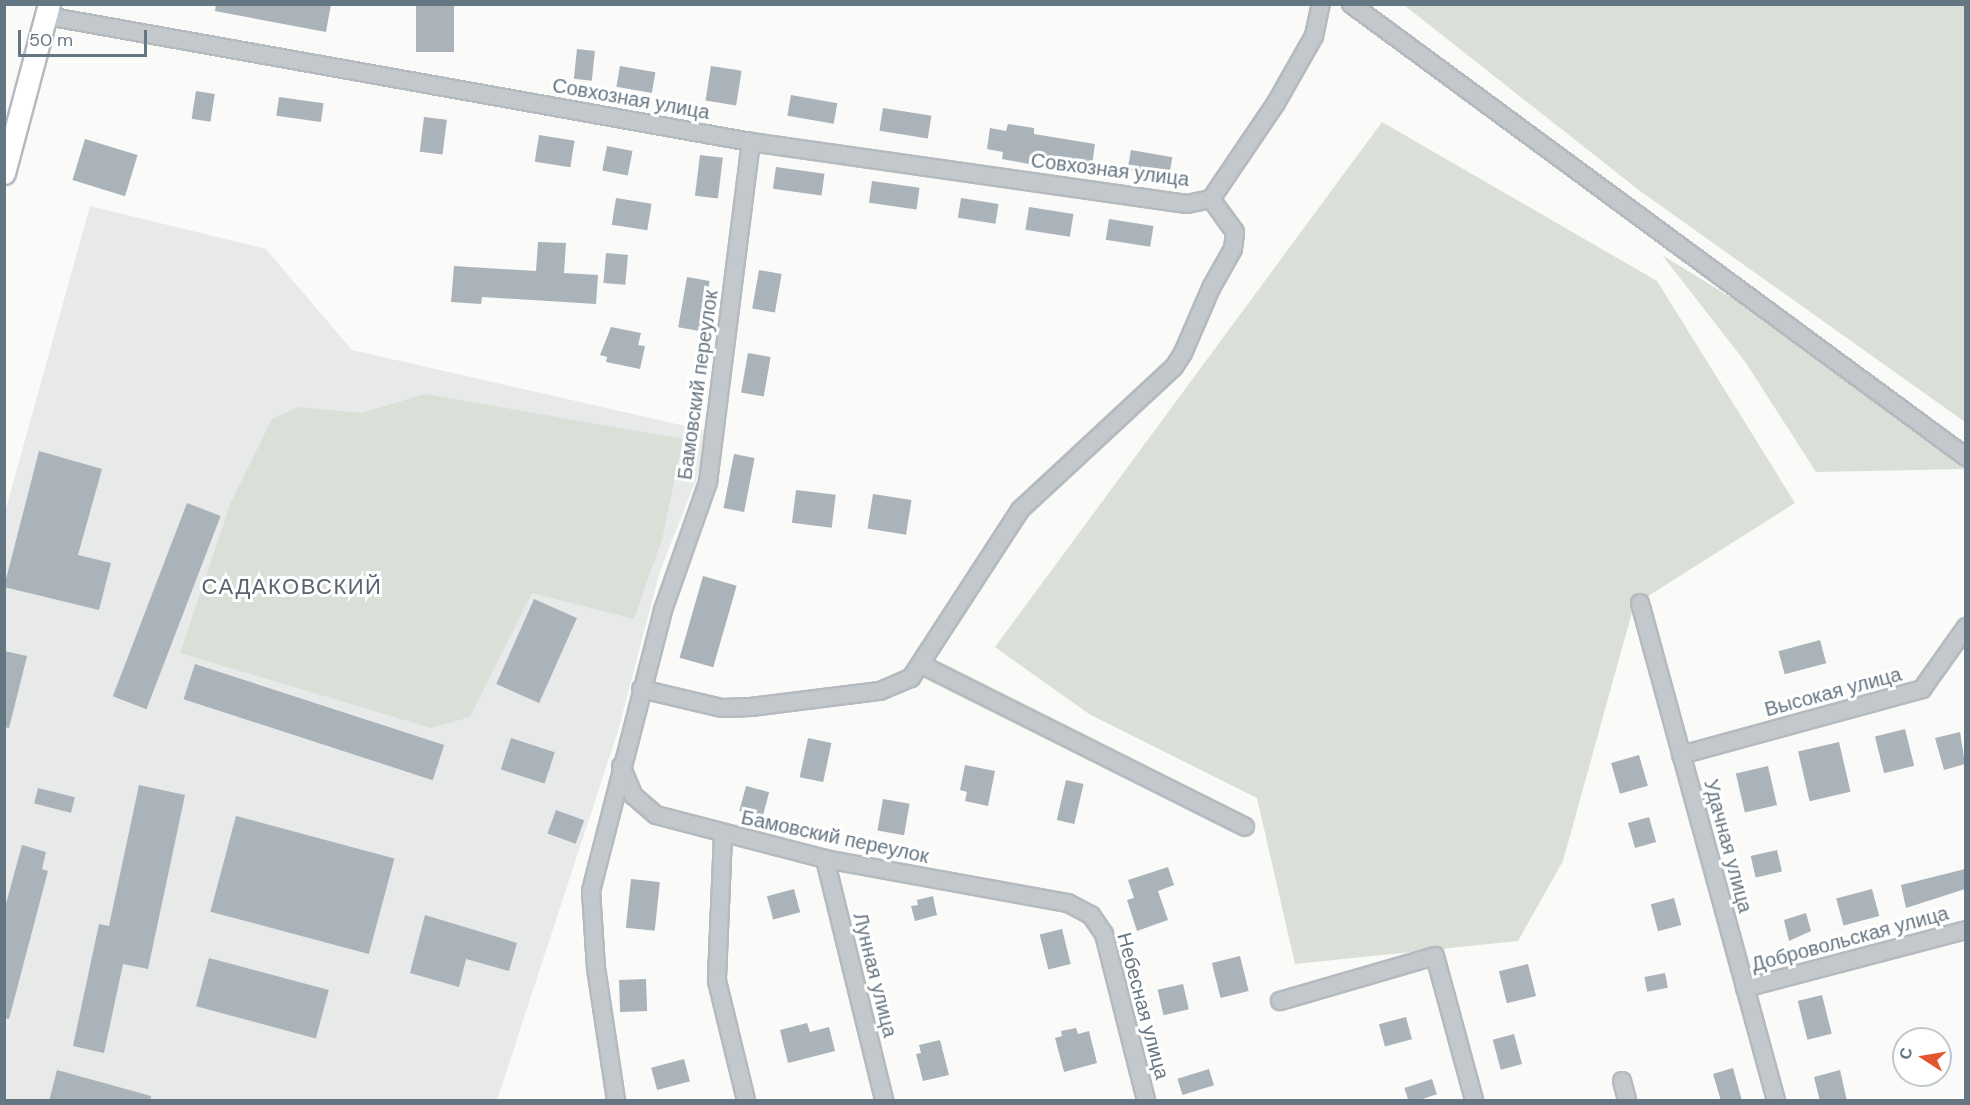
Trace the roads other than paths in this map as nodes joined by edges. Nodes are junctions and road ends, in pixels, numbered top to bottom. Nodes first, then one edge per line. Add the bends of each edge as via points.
1 (1321, 4) edge
2 (1351, 4) edge
3 (48, 10) edge
4 (751, 142) junction
5 (6, 164) edge
6 (1211, 200) junction
7 (1965, 457) edge
8 (1640, 603) dead end
9 (1965, 627) edge
10 (922, 665) junction
11 (641, 689) junction
12 (1681, 755) junction
13 (621, 766) junction
14 (1245, 826) dead end
15 (723, 835) junction
16 (825, 859) junction
17 (1068, 903) joint
18 (1965, 930) edge
19 (1745, 988) junction
20 (1280, 1001) dead end
21 (1622, 1081) dead end
22 (616, 1101) edge
23 (746, 1101) edge
24 (884, 1101) edge
25 (1146, 1101) edge
26 (1474, 1101) edge
27 (1627, 1101) edge
28 (1776, 1101) edge

1 - 6 street via 1308,45 1276,103
2 - 7 street
3 - 4 street, Совхозная улица
3 - 5 main road
4 - 6 street, Совхозная улица via 1187,204
4 - 11 street, Бамовский переулок via 708,482 676,569
6 - 10 street via 1235,232 1233,249 1183,353 1174,367 1020,510
8 - 12 street, Удачная улица
9 - 12 street, Высокая улица via 1922,689
10 - 11 street via 911,678 880,691 751,707 722,708
10 - 14 street
11 - 13 street, Бамовский переулок
12 - 19 street, Удачная улица
13 - 15 street, Бамовский переулок via 634,796 657,815
13 - 22 street, Бамовский переулок via 591,891 596,968
15 - 16 street, Бамовский переулок
15 - 23 street via 717,981
16 - 17 street, Бамовский переулок
16 - 24 street, Лунная улица
17 - 25 street, Небесная улица via 1090,915 1104,934
18 - 19 street, Добровольская улица
19 - 28 street, Удачная улица
20 - 26 street via 1436,956
21 - 27 street

